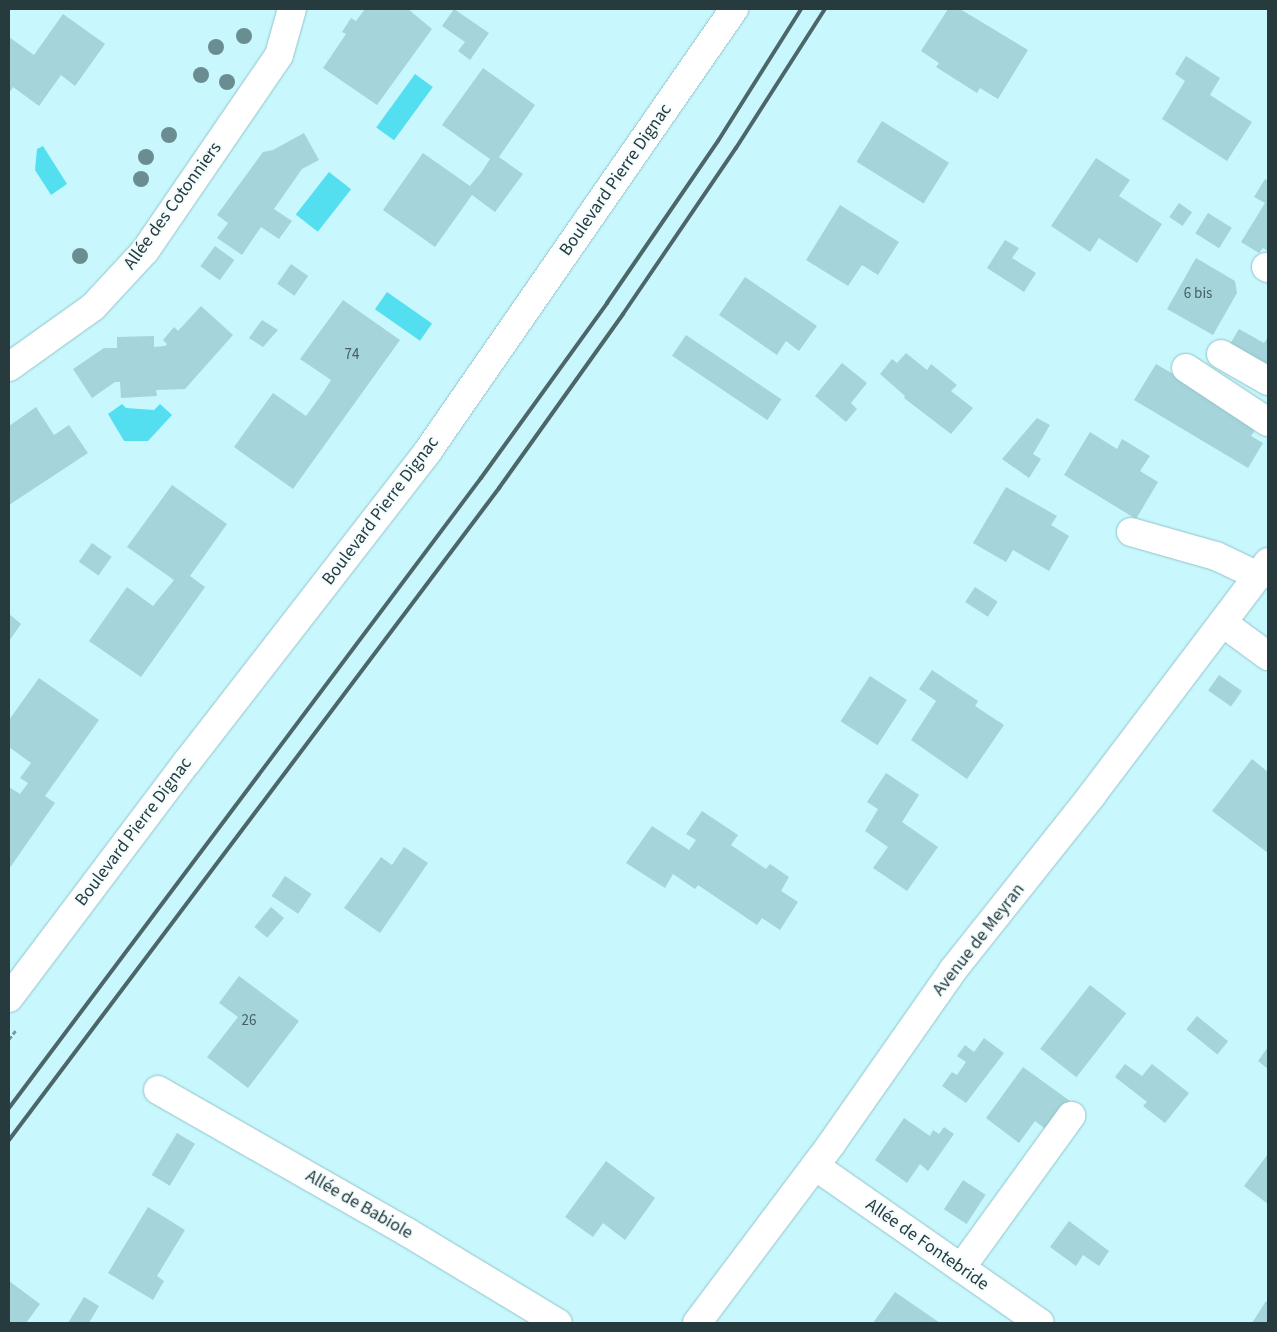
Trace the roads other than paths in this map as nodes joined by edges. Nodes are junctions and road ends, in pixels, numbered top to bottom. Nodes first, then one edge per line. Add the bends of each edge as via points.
1 (292, 9) edge
2 (734, 9) edge
3 (1221, 354) dead end
4 (9, 367) edge
5 (1186, 368) dead end
6 (1268, 381) edge
7 (1268, 422) edge
8 (1131, 532) dead end
9 (1263, 569) edge
10 (1223, 623) junction
11 (1268, 656) edge
12 (9, 998) edge
13 (158, 1090) dead end
14 (1071, 1116) dead end
15 (814, 1166) junction
16 (961, 1268) junction
17 (558, 1323) edge
18 (698, 1323) edge
19 (1040, 1323) edge

1 - 4 street, Allée des Cotonniers via 280,55 145,251 92,307
2 - 12 street, Boulevard Pierre Dignac via 428,451
3 - 6 street
5 - 7 street
8 - 9 street
9 - 10 street, Avenue de Meyran
10 - 11 street
10 - 15 street, Avenue de Meyran via 953,970
13 - 17 street, Allée de Babiole via 407,1232
14 - 16 street
15 - 16 street, Allée de Fontebride
15 - 18 street, Avenue de Meyran
16 - 19 street, Allée de Fontebride

